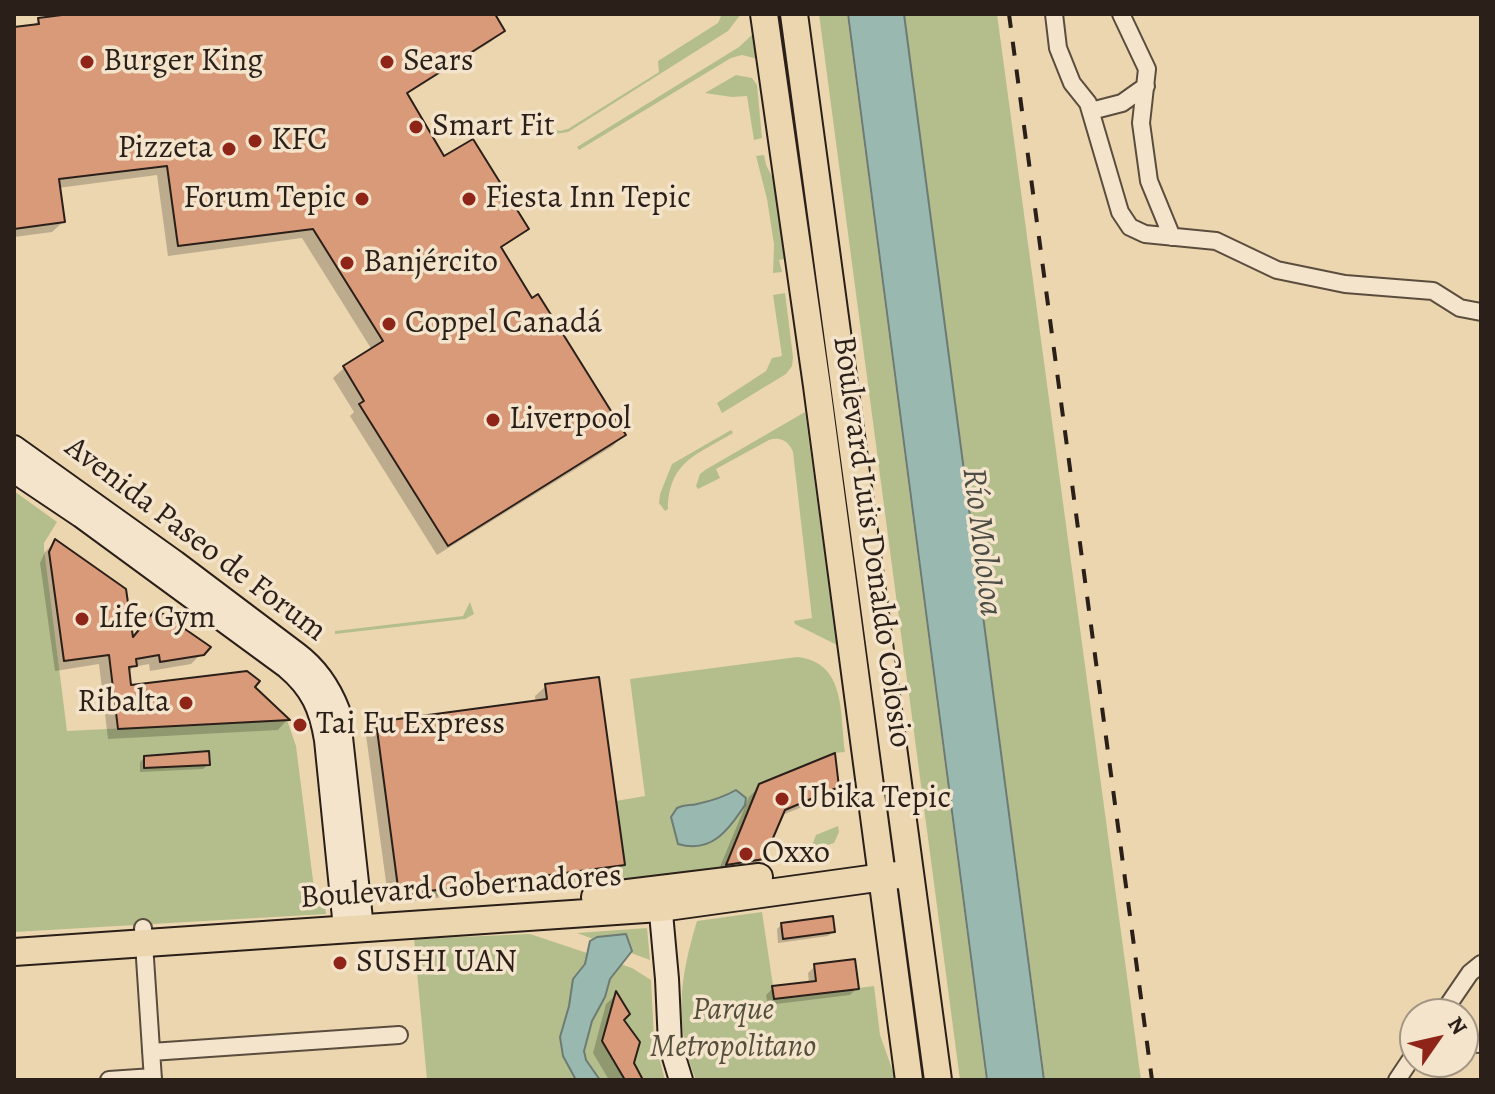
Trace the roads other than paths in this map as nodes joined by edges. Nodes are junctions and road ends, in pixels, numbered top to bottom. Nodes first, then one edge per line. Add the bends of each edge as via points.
1 (764, 14) edge
2 (794, 14) edge
3 (1054, 14) edge
4 (1121, 14) edge
5 (1146, 86) junction
6 (1091, 111) junction
7 (791, 202) junction
8 (1172, 237) junction
9 (1481, 312) edge
10 (842, 361) junction
11 (817, 386) junction
12 (14, 447) edge
13 (14, 471) edge
14 (873, 597) junction
15 (910, 865) junction
16 (881, 868) junction
17 (659, 898) junction
18 (353, 920) junction
19 (14, 936) edge
20 (144, 936) junction
21 (14, 952) edge
22 (1481, 964) edge
23 (1453, 998) edge
24 (399, 1035) dead end
25 (151, 1052) junction
26 (153, 1079) edge
27 (109, 1080) edge
28 (681, 1080) edge
29 (909, 1080) edge
30 (938, 1080) edge

1 - 7 main road, Boulevard Luis Donaldo Colosio
2 - 10 main road, Boulevard Luis Donaldo Colosio
3 - 6 street via 1058,48
4 - 5 street via 1147,69
5 - 6 street via 1122,103
5 - 8 street via 1141,123 1149,181
6 - 8 street via 1120,212 1130,227
7 - 10 main road via 802,216 824,366 836,372
7 - 11 main road, Boulevard Luis Donaldo Colosio
8 - 9 street via 1216,241 1277,270 1345,284 1433,291 1460,308
10 - 14 main road, Boulevard Luis Donaldo Colosio
11 - 14 main road via 828,388 838,402 862,581
11 - 16 main road, Boulevard Luis Donaldo Colosio
12 - 18 street, Avenida Paseo de Forum via 312,665 338,710
13 - 18 street, Avenida Paseo de Forum via 287,667 308,689 322,714
14 - 15 main road, Boulevard Luis Donaldo Colosio
15 - 16 main road, Boulevard Gobernadores
15 - 30 main road, Boulevard Luis Donaldo Colosio
16 - 17 main road, Boulevard Gobernadores via 790,874
16 - 29 main road, Boulevard Luis Donaldo Colosio
17 - 18 main road, Boulevard Gobernadores via 609,896
17 - 28 street via 670,1044
18 - 20 main road, Boulevard Gobernadores
19 - 20 main road, Boulevard Gobernadores
20 - 21 main road, Boulevard Gobernadores
20 - 25 street
22 - 23 street
24 - 25 street
25 - 26 street
26 - 27 street

